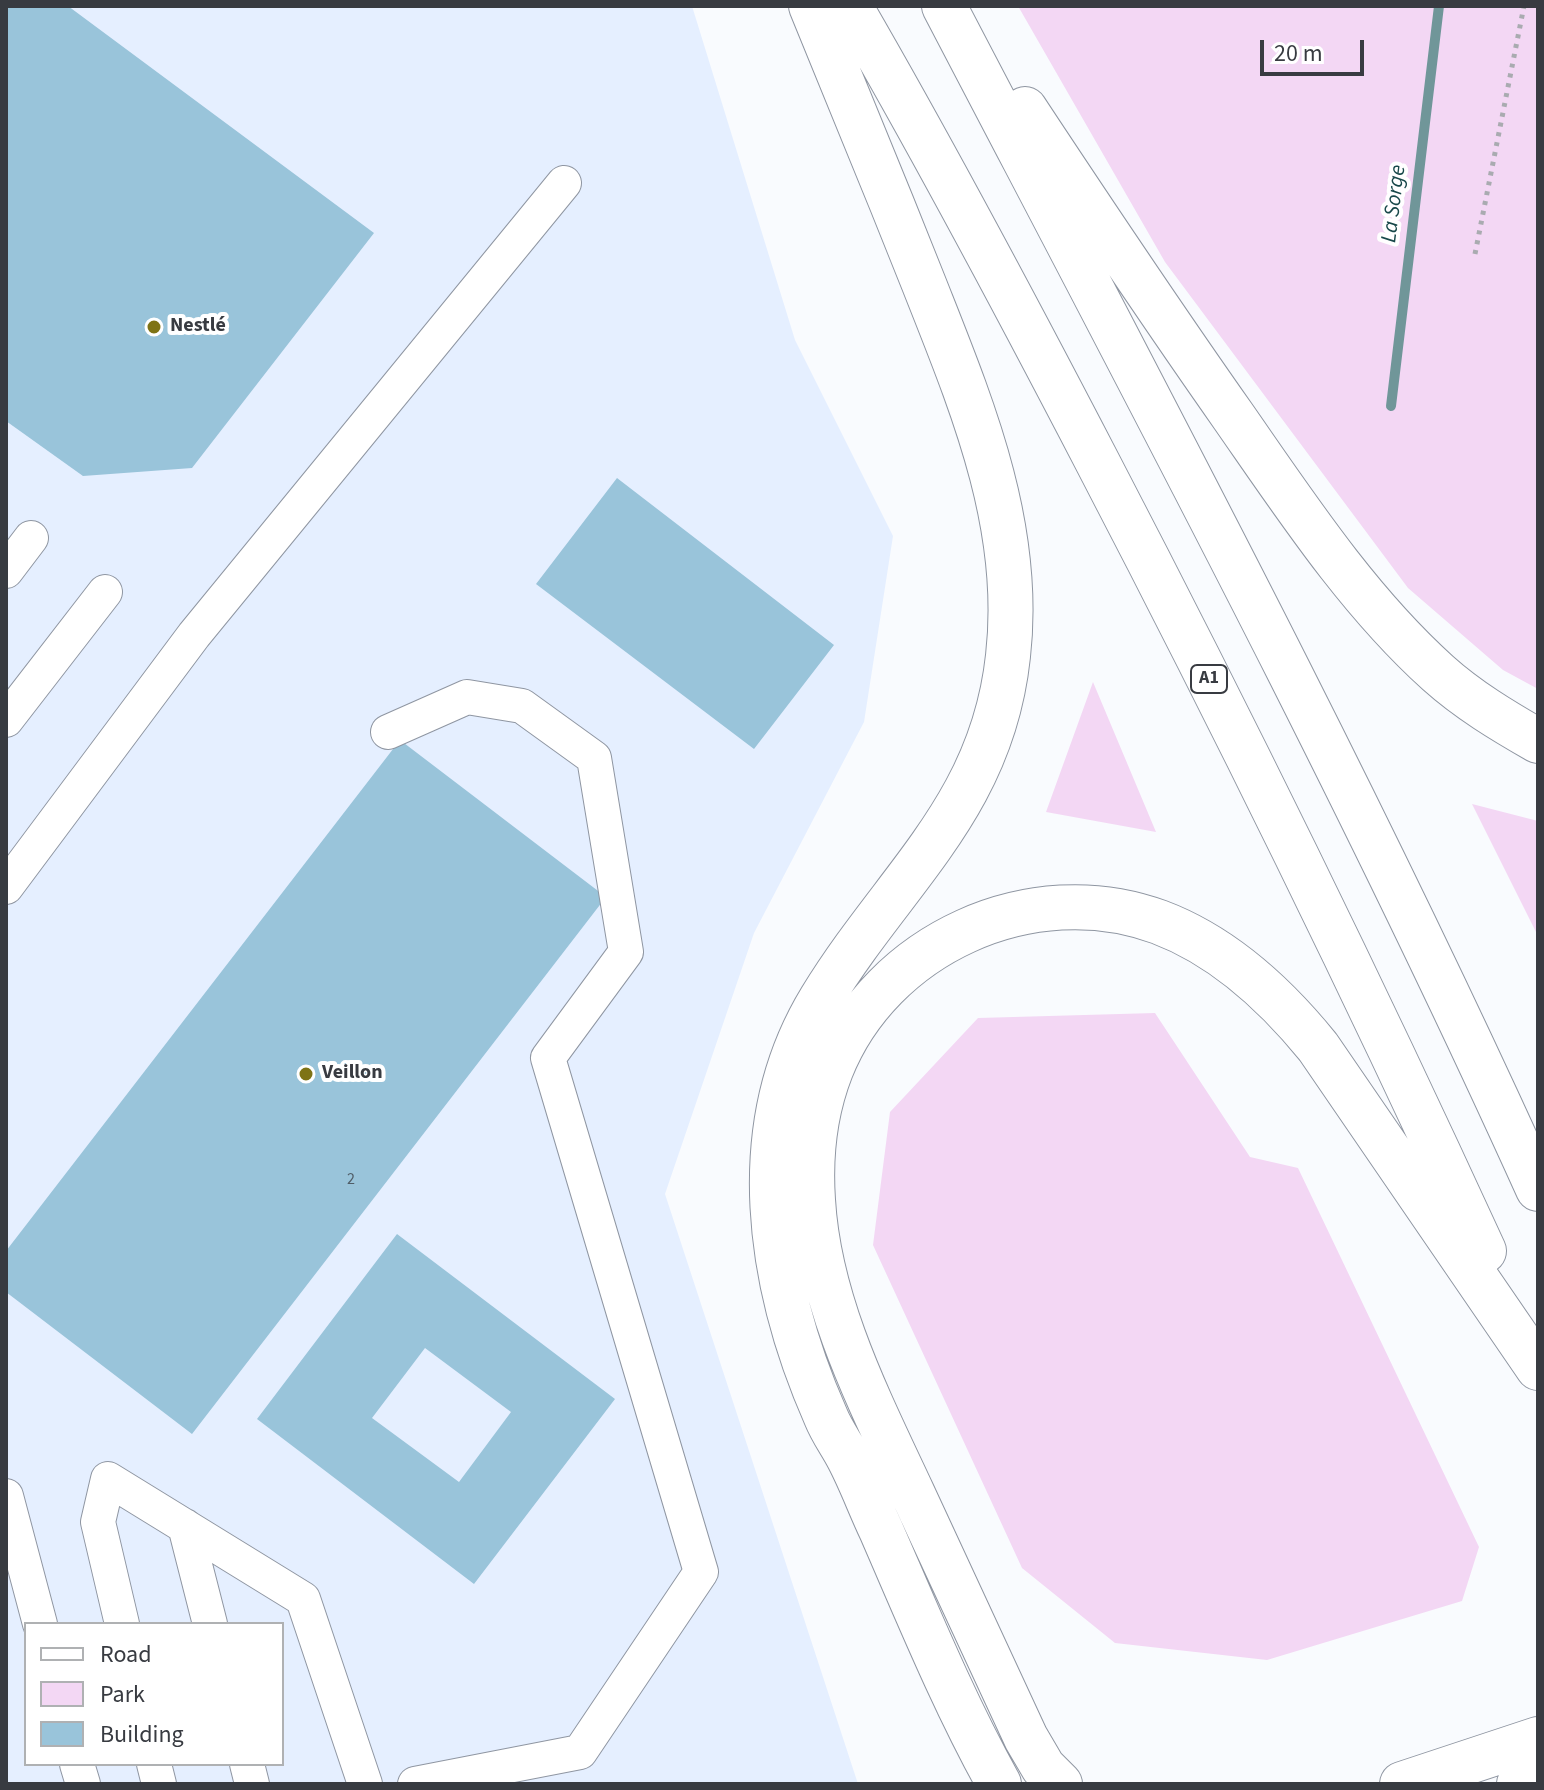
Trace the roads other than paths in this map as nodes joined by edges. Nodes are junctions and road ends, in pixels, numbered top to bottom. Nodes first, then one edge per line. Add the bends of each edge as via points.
1 (811, 6) edge
2 (850, 6) edge
3 (944, 6) edge
4 (958, 6) edge
5 (564, 183) dead end
6 (31, 538) dead end
7 (6, 571) edge
8 (105, 592) dead end
9 (6, 720) edge
10 (388, 732) dead end
11 (1538, 741) edge
12 (6, 887) edge
13 (1538, 1189) edge
14 (1538, 1368) edge
15 (6, 1496) edge
16 (185, 1526) junction
17 (39, 1622) edge
18 (122, 1622) edge
19 (209, 1622) edge
20 (1538, 1739) edge
21 (988, 1774) edge
22 (1538, 1778) edge
23 (365, 1784) edge
24 (415, 1784) edge
25 (1060, 1784) edge
26 (1402, 1784) edge
27 (1519, 1784) edge

1 - 21 main road via 982,439 1004,530 1011,623 1005,685 976,774 928,852 836,975 793,1055 773,1147 772,1209 787,1301 826,1418
2 - 14 main road, A1 via 1041,353 1240,739 1404,1075
3 - 13 main road via 1319,729
4 - 11 main road via 1141,286 1355,582 1440,675
5 - 12 lane via 194,635
6 - 7 lane
8 - 9 lane
10 - 24 lane via 467,697 522,706 594,758 626,952 548,1058 701,1572 580,1752
14 - 25 main road via 1318,1047 1256,980 1210,948 1158,922 1125,913 1054,908 983,923 947,939 893,979 857,1022 823,1093 812,1176 822,1261 840,1327 873,1408 1026,1738
15 - 17 lane
16 - 18 lane via 108,1479 98,1522
16 - 19 lane
16 - 23 lane via 303,1599
20 - 26 main road
22 - 27 main road

